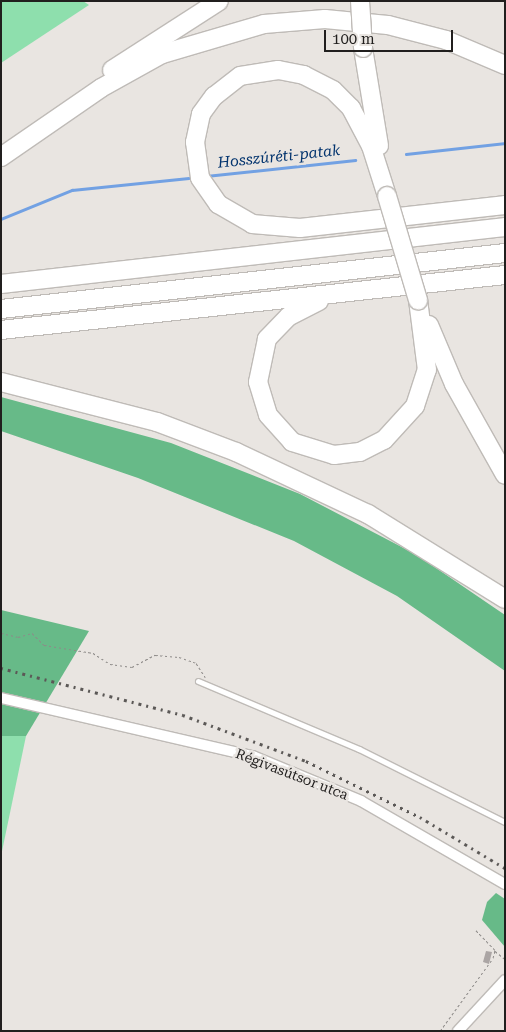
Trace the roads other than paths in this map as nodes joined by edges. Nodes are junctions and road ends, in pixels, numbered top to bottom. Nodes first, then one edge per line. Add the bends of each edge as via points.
1 (219, 1) edge
2 (360, 1) edge
3 (505, 65) edge
4 (50, 123) junction
5 (1, 157) edge
6 (387, 196) junction
7 (505, 205) edge
8 (505, 227) edge
9 (505, 253) edge
10 (505, 275) edge
11 (1, 284) edge
12 (341, 293) junction
13 (418, 300) junction
14 (1, 309) edge
15 (1, 330) edge
16 (1, 382) edge
17 (504, 472) edge
18 (505, 599) edge
19 (198, 681) dead end
20 (1, 698) edge
21 (505, 822) edge
22 (505, 884) edge
23 (505, 980) edge
24 (458, 1031) edge

1 - 4 highway via 142,49 74,98
2 - 6 highway, bridge via 363,48
3 - 4 highway via 446,40 388,25 325,19 264,24 162,54
4 - 5 highway
6 - 7 highway via 372,146 351,108 325,85 278,70 240,76 208,104 195,142 200,178 229,213 275,228
6 - 13 highway, bridge
8 - 11 highway
9 - 14 highway
10 - 12 highway
12 - 13 highway via 289,316 267,339 258,367 261,399 278,430 306,449 334,455 360,452 384,440 416,406 427,370
12 - 15 highway
13 - 17 highway via 454,384
16 - 18 highway via 157,422 346,502
19 - 21 lane via 359,749
20 - 22 street, Régivasútsor utca via 252,756 361,801
23 - 24 street

